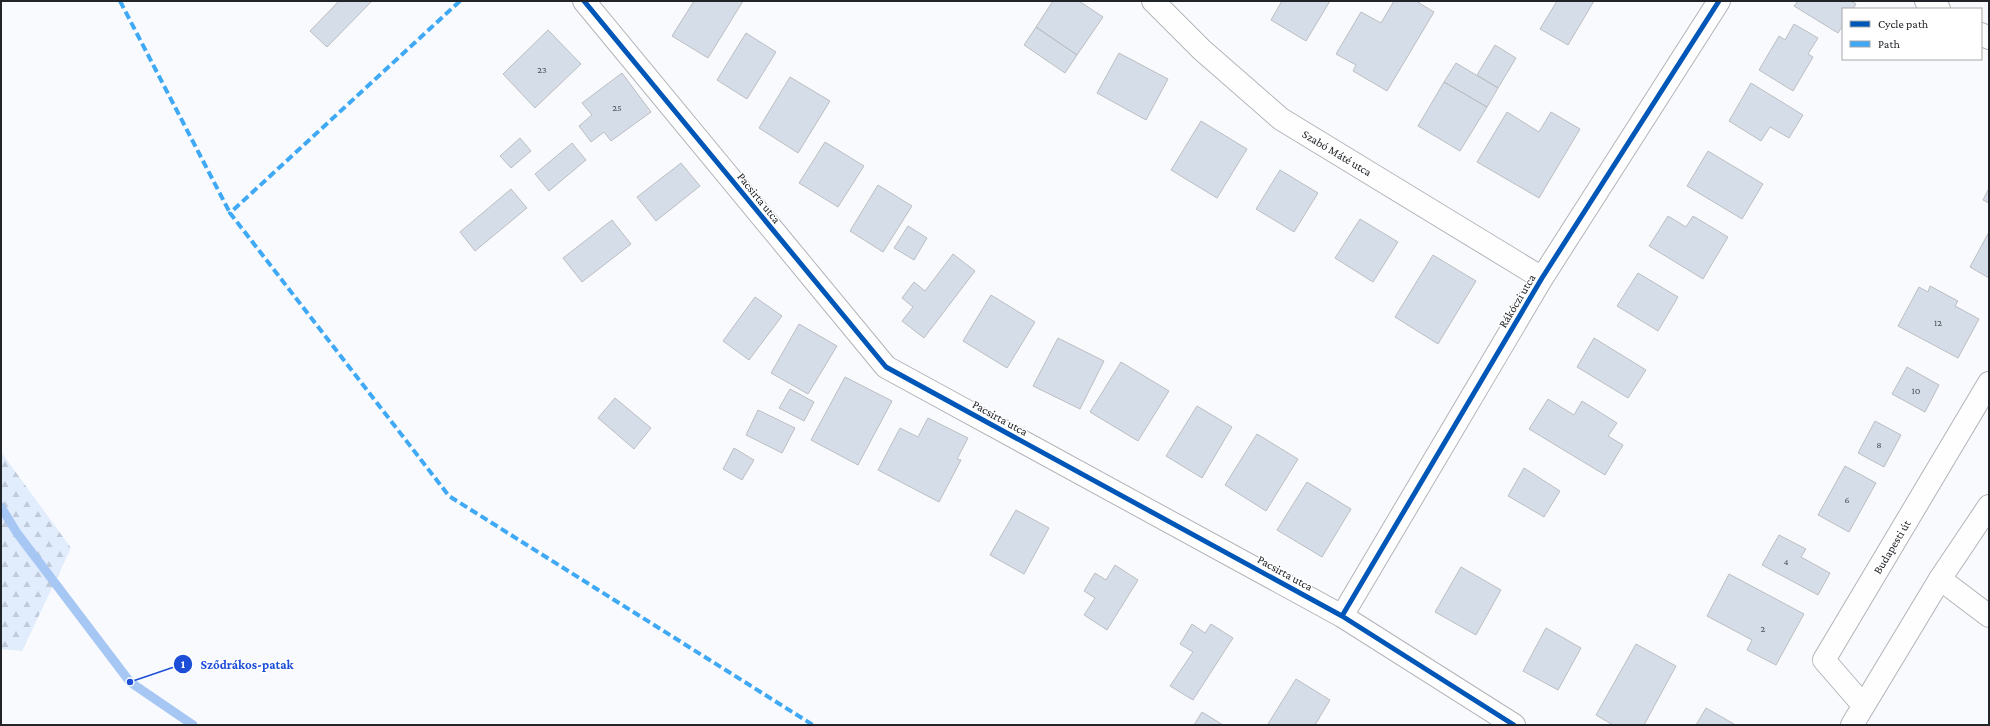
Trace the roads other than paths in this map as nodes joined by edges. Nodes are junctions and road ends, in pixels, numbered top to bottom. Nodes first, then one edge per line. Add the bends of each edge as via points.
1 (584, 1) edge
2 (1153, 1) edge
3 (1718, 1) edge
4 (1926, 1) edge
5 (1938, 8) edge
6 (1542, 278) junction
7 (1989, 383) edge
8 (1989, 506) edge
9 (1940, 579) junction
10 (1342, 616) junction
11 (1989, 616) edge
12 (1862, 705) junction
13 (1514, 725) edge
14 (1852, 725) edge

1 - 10 street, Pacsirta utca via 886,367
2 - 6 street, Szabó Máté utca via 1202,50 1281,119
3 - 6 street, Rákóczi utca
4 - 5 street
6 - 10 street, Rákóczi utca
7 - 12 street, Budapesti út via 1824,660
8 - 9 street
9 - 11 street
9 - 12 street
10 - 13 street, Pacsirta utca
12 - 14 street

